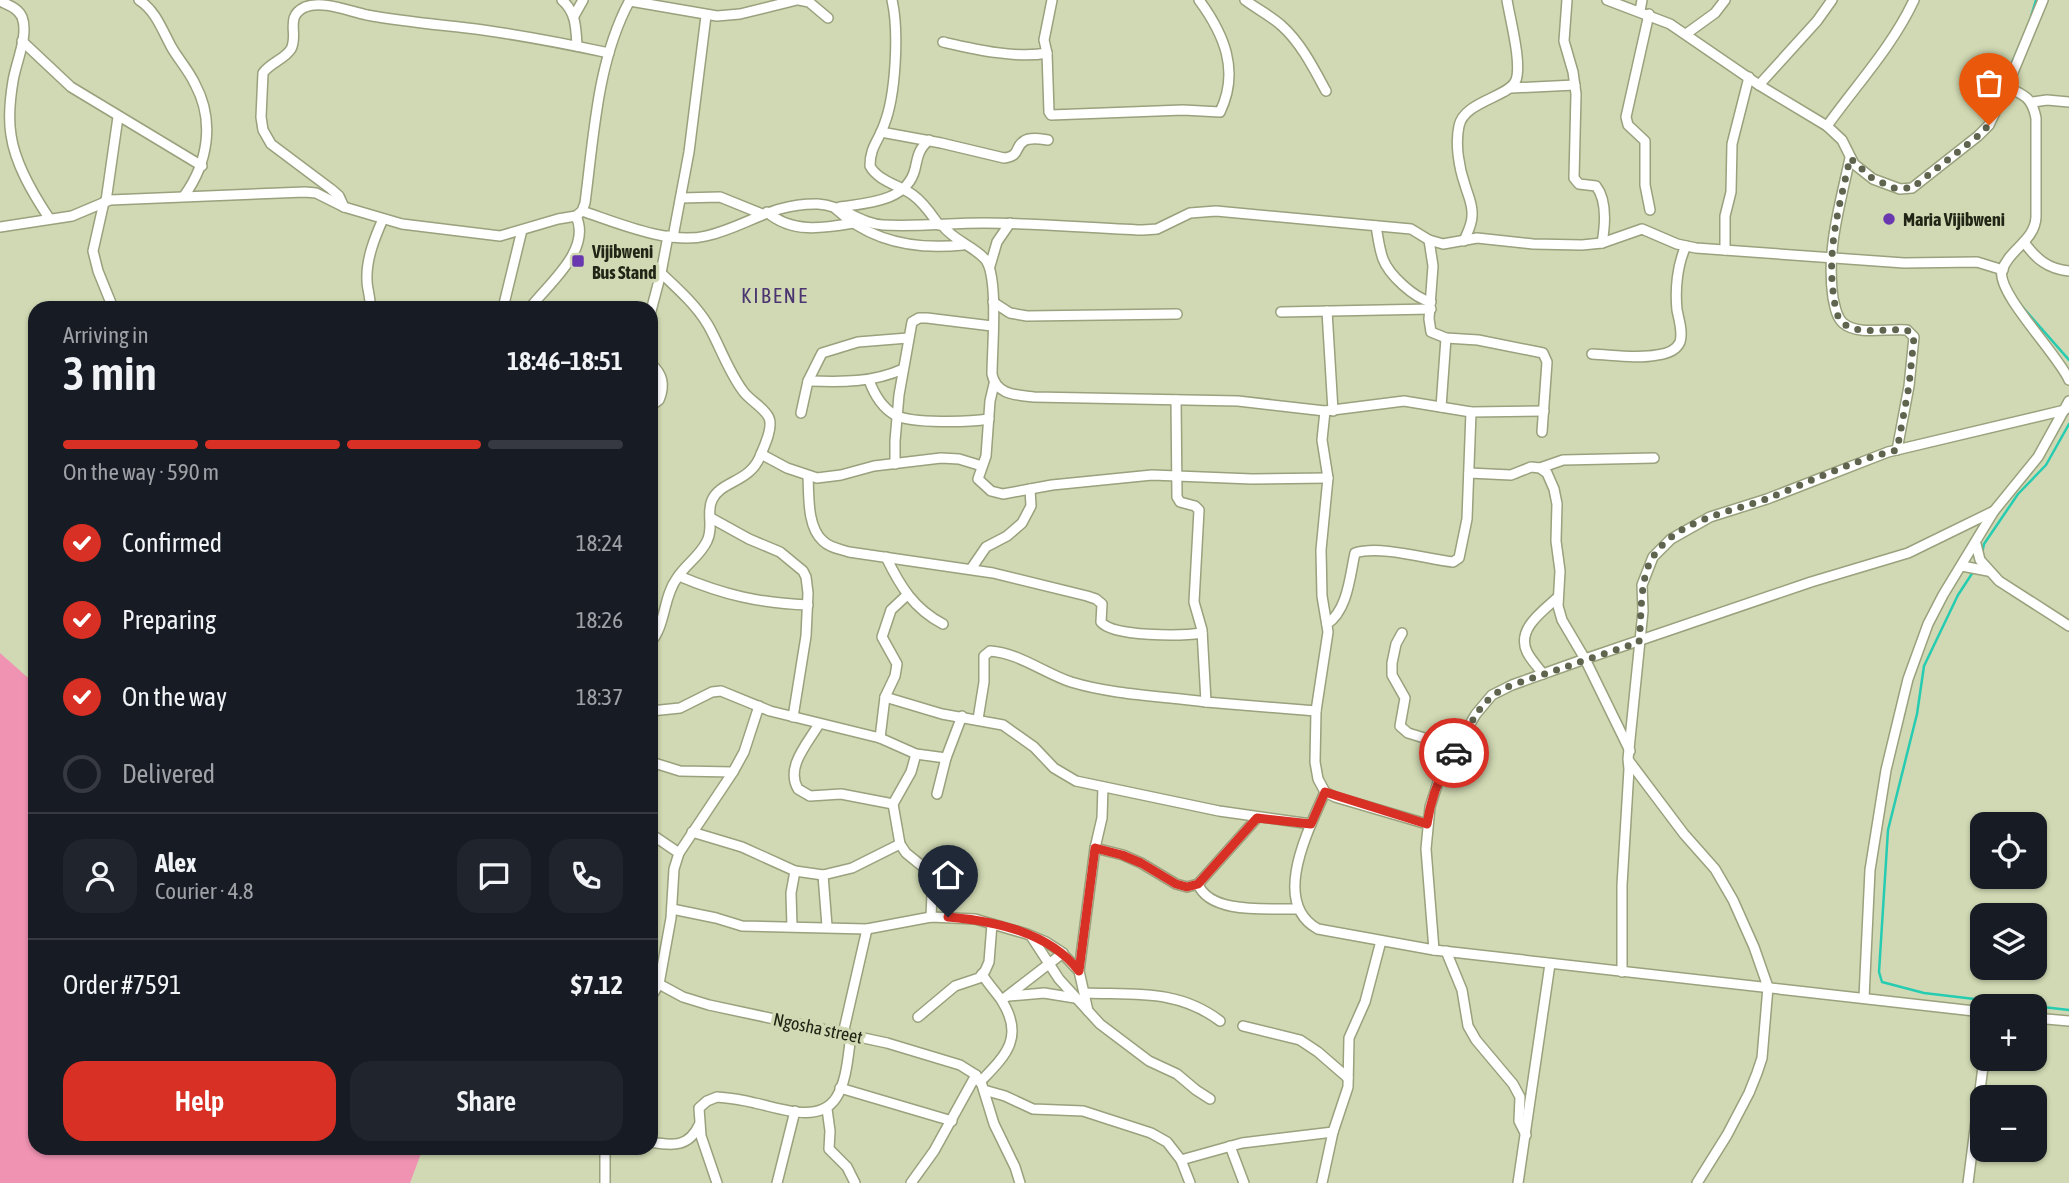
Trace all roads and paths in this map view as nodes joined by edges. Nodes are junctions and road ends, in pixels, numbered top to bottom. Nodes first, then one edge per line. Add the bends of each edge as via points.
1 (139, 0) edge
2 (296, 0) edge
3 (562, 0) edge
4 (583, 0) edge
5 (798, 0) edge
6 (892, 0) edge
7 (1052, 0) edge
8 (1199, 0) edge
9 (1245, 0) edge
10 (1507, 0) edge
11 (1567, 0) edge
12 (1607, 0) edge
13 (1642, 0) edge
14 (1725, 0) edge
15 (1832, 0) edge
16 (1914, 0) edge
17 (2043, 0) edge
18 (0, 1) edge
19 (630, 1) edge
20 (766, 4) edge
21 (297, 12) junction
22 (1644, 13) junction
23 (574, 16) junction
24 (706, 16) junction
25 (828, 18) dead end
26 (1686, 34) junction
27 (22, 41) junction
28 (943, 42) dead end
29 (577, 46) junction
30 (608, 53) junction
31 (1047, 53) junction
32 (1749, 78) junction
33 (1575, 85) junction
34 (1759, 85) junction
35 (2007, 87) junction
36 (1511, 88) junction
37 (1326, 90) dead end
38 (2033, 102) junction
39 (2069, 102) edge
40 (118, 117) junction
41 (1827, 126) junction
42 (881, 132) junction
43 (929, 140) junction
44 (1048, 140) dead end
45 (1850, 158) junction
46 (202, 166) junction
47 (904, 189) junction
48 (184, 195) junction
49 (681, 198) junction
50 (105, 202) junction
51 (344, 207) junction
52 (835, 207) junction
53 (1650, 210) dead end
54 (765, 213) junction
55 (579, 214) junction
56 (49, 218) junction
57 (383, 219) junction
58 (854, 223) junction
59 (1010, 223) junction
60 (941, 225) junction
61 (0, 226) edge
62 (1376, 226) junction
63 (522, 230) junction
64 (671, 236) junction
65 (1429, 240) junction
66 (1464, 242) junction
67 (2024, 242) junction
68 (1602, 243) junction
69 (964, 244) junction
70 (1686, 246) junction
71 (1726, 250) junction
72 (1830, 256) junction
73 (990, 266) junction
74 (2003, 270) junction
75 (2069, 271) edge
76 (661, 273) junction
77 (110, 301) edge
78 (370, 301) edge
79 (505, 301) edge
80 (536, 301) edge
81 (654, 301) edge
82 (993, 302) junction
83 (1431, 306) junction
84 (1327, 311) junction
85 (1281, 313) dead end
86 (1178, 314) dead end
87 (992, 326) junction
88 (908, 338) junction
89 (1447, 338) junction
90 (1592, 354) dead end
91 (903, 369) junction
92 (658, 371) edge
93 (869, 380) junction
94 (2069, 380) edge
95 (808, 381) junction
96 (994, 384) junction
97 (1176, 400) junction
98 (658, 401) edge
99 (2068, 405) edge
100 (1441, 407) junction
101 (1329, 411) junction
102 (1544, 411) junction
103 (1471, 412) junction
104 (801, 413) dead end
105 (897, 416) junction
106 (989, 419) junction
107 (1542, 432) dead end
108 (1897, 450) junction
109 (761, 454) junction
110 (1654, 458) dead end
111 (895, 464) junction
112 (982, 466) junction
113 (1540, 468) junction
114 (1469, 473) junction
115 (1177, 474) junction
116 (808, 477) junction
117 (1328, 478) junction
118 (1030, 489) junction
119 (1994, 511) junction
120 (711, 518) junction
121 (1976, 544) junction
122 (886, 557) junction
123 (1962, 566) junction
124 (971, 569) junction
125 (1988, 571) junction
126 (679, 576) junction
127 (907, 595) junction
128 (1557, 598) junction
129 (808, 606) junction
130 (1327, 624) junction
131 (943, 625) dead end
132 (2069, 626) edge
133 (658, 632) edge
134 (1202, 633) junction
135 (1402, 633) dead end
136 (1639, 642) junction
137 (1585, 659) junction
138 (1543, 674) junction
139 (885, 697) junction
140 (1206, 702) junction
141 (759, 706) junction
142 (658, 710) edge
143 (1316, 711) junction
144 (962, 716) junction
145 (793, 717) junction
146 (978, 719) junction
147 (819, 724) junction
148 (880, 738) junction
149 (1457, 748) junction
150 (916, 754) junction
151 (1629, 756) junction
152 (946, 758) junction
153 (658, 764) edge
154 (733, 772) junction
155 (1103, 787) junction
156 (1325, 792) junction
157 (937, 794) dead end
158 (892, 804) junction
159 (1257, 818) junction
160 (1311, 824) junction
161 (1427, 824) junction
162 (692, 832) junction
163 (658, 839) edge
164 (900, 844) junction
165 (1095, 848) junction
166 (680, 853) junction
167 (795, 871) junction
168 (823, 874) junction
169 (1198, 884) junction
170 (672, 909) junction
171 (1298, 909) junction
172 (931, 917) junction
173 (992, 924) junction
174 (792, 926) junction
175 (827, 926) junction
176 (867, 929) junction
177 (1031, 936) junction
178 (1381, 941) junction
179 (1434, 950) junction
180 (1446, 951) junction
181 (1063, 953) junction
182 (1550, 964) junction
183 (1049, 966) junction
184 (1079, 971) junction
185 (1622, 972) junction
186 (982, 974) junction
187 (659, 984) joint
188 (1768, 987) junction
189 (1081, 996) junction
190 (1004, 998) junction
191 (1864, 998) junction
192 (1970, 1010) edge
193 (918, 1017) dead end
194 (2047, 1019) edge
195 (1220, 1021) dead end
196 (2069, 1021) edge
197 (1243, 1026) dead end
198 (847, 1034) junction
199 (1982, 1071) edge
200 (1348, 1078) junction
201 (980, 1082) junction
202 (841, 1088) junction
203 (1210, 1099) dead end
204 (827, 1109) junction
205 (795, 1111) junction
206 (951, 1121) junction
207 (699, 1125) junction
208 (1333, 1132) junction
209 (1525, 1135) junction
210 (658, 1143) edge
211 (1230, 1146) junction
212 (606, 1155) edge
213 (1181, 1160) junction
214 (605, 1183) edge
215 (717, 1183) edge
216 (777, 1183) edge
217 (855, 1183) edge
218 (911, 1183) edge
219 (1020, 1183) edge
220 (1190, 1183) edge
221 (1244, 1183) edge
222 (1322, 1183) edge
223 (1518, 1183) edge
224 (1697, 1183) edge
225 (1968, 1183) edge

1 - 46 street via 152,11 200,96 207,134
2 - 21 street
3 - 23 street
4 - 23 street
5 - 20 street
5 - 25 street via 809,2
6 - 42 street via 896,45 888,112
7 - 31 street via 1044,40
8 - 31 street via 1227,49 1228,95 1220,111 1051,115
9 - 37 street via 1296,41
10 - 36 street via 1517,62
11 - 33 street via 1564,41
12 - 22 street
13 - 22 street
14 - 26 street
15 - 34 street
16 - 41 street via 1884,54
17 - 35 street
18 - 27 street via 22,16
19 - 24 street
19 - 30 street
20 - 24 street via 731,15
21 - 29 street via 320,4
21 - 51 street via 291,24 290,51 263,73 263,130 271,144 339,196
22 - 26 street
22 - 53 street via 1626,121 1645,142
23 - 29 street
24 - 49 street
26 - 32 street
27 - 40 street via 71,87
27 - 56 street via 10,100 11,138 17,159
28 - 31 street via 1018,54
29 - 30 street
30 - 55 street
32 - 34 street
32 - 71 street via 1732,144
33 - 36 street
33 - 68 street via 1574,178 1599,190
34 - 41 street
35 - 38 street
35 - 45 street via 1989,125 1912,188 1894,188 1872,178
36 - 66 street via 1480,103 1460,123 1461,171 1472,208
38 - 39 street
38 - 67 street via 2035,226
40 - 46 street
40 - 50 street
41 - 45 street via 1842,140
42 - 43 street
42 - 47 street via 871,150 870,166
43 - 44 street via 1004,159 1014,156 1022,142
43 - 47 street via 920,148
45 - 72 street
46 - 48 street
47 - 52 street via 872,203
47 - 60 street
48 - 50 street
48 - 51 street via 305,192
49 - 54 street via 720,197
49 - 64 street
50 - 56 street via 83,212
50 - 77 street via 93,251
51 - 57 street
52 - 54 street via 801,205
52 - 58 street
52 - 60 street via 882,225
54 - 58 street via 799,228
54 - 64 street via 708,236
55 - 63 street
55 - 64 street
55 - 80 street via 574,252
56 - 61 street
57 - 63 street via 500,236
57 - 78 street via 366,277
58 - 69 street via 892,243
59 - 60 street
59 - 62 street via 1143,230 1157,229 1190,213 1216,211
59 - 73 street via 997,242
60 - 69 street
62 - 65 street via 1411,229
62 - 83 street via 1388,268
63 - 79 street
64 - 76 street
65 - 66 street
65 - 83 street
66 - 68 street via 1477,238 1533,244
67 - 74 street
67 - 75 street via 2047,265
68 - 70 street via 1642,229
69 - 73 street
70 - 71 street
70 - 90 street via 1676,302 1678,346 1656,356
71 - 72 street
72 - 74 street via 1904,263 1978,262
72 - 108 street via 1841,322 1858,329 1907,330 1914,337
73 - 82 street
74 - 94 street via 2005,289
76 - 81 street
76 - 109 street via 696,308 743,391 769,417
82 - 86 street via 1010,313 1027,316
82 - 87 street
83 - 84 street
83 - 89 street via 1431,332
84 - 85 street
84 - 101 street
87 - 88 street via 919,318 912,323
87 - 96 street
88 - 91 street
88 - 95 street via 858,342 826,351
89 - 100 street
89 - 102 street via 1543,353 1547,362
91 - 93 street
91 - 105 street
92 - 98 street via 663,384
93 - 95 street
93 - 105 street via 879,401
95 - 104 street
96 - 97 street via 1000,390 1034,397
96 - 106 street
97 - 101 street
97 - 115 street
99 - 108 street
99 - 119 street via 2029,470
100 - 101 street via 1404,401
100 - 103 street
101 - 117 street via 1322,440
102 - 103 street
102 - 107 street
103 - 114 street
105 - 106 street via 959,422
105 - 111 street
106 - 112 street
108 - 136 street via 1710,517 1671,539 1653,557 1642,584
109 - 116 street
109 - 120 street via 749,474 714,495
110 - 113 street via 1563,460
111 - 112 street via 949,458
111 - 116 street via 827,478
112 - 118 street via 978,479 991,491 1003,494
113 - 114 street via 1511,475
113 - 128 street via 1550,479 1557,504
114 - 130 street via 1459,558 1453,562 1390,552 1355,553 1343,603
115 - 117 street
115 - 118 street
115 - 134 street via 1178,499 1199,510 1194,592
116 - 122 street via 810,508 821,540 849,552
117 - 130 street via 1321,550
118 - 124 street via 1031,506 1023,523 986,547
119 - 121 street
119 - 136 street via 1908,553
120 - 126 street via 707,541
120 - 129 street via 790,559 806,577
121 - 123 street
121 - 125 street
122 - 124 street
122 - 127 street
123 - 125 street
123 - 191 street via 1928,624 1908,679 1886,770 1870,870
124 - 134 street via 1096,599 1102,604 1101,622 1108,628 1153,635
125 - 132 street
126 - 129 street via 744,599
126 - 133 street
127 - 131 street
127 - 139 street via 891,610 882,637 897,664
128 - 137 street via 1562,620
128 - 138 street via 1525,633 1525,648
129 - 145 street
130 - 143 street
134 - 140 street
135 - 149 street via 1392,663 1392,675 1405,698 1400,726 1408,733
136 - 137 street
136 - 151 street
137 - 138 street
137 - 151 street
138 - 149 street via 1492,695
139 - 144 street
139 - 148 street
140 - 143 street
140 - 146 street via 1088,686 990,651 984,656
141 - 142 street via 717,691 680,708
141 - 145 street
141 - 154 street
143 - 156 street via 1315,762
144 - 146 street
144 - 152 street
145 - 147 street
146 - 155 street via 1013,731 1065,776
147 - 148 street
147 - 158 street via 794,766 798,789 810,796 841,794
148 - 150 street
149 - 161 street via 1433,793
150 - 152 street
150 - 158 street
151 - 185 street
151 - 188 street via 1715,869 1749,936
152 - 157 street
153 - 154 street via 680,771
154 - 162 street
155 - 159 street
155 - 165 street
156 - 160 street
156 - 161 street
158 - 164 street
159 - 160 street
159 - 169 street
160 - 171 street via 1296,874
161 - 179 street
162 - 166 street
162 - 167 street
163 - 166 street
164 - 168 street via 852,868
164 - 172 street via 927,870
165 - 169 street via 1141,863 1176,884
165 - 184 street
166 - 170 street via 674,869
167 - 168 street
167 - 174 street via 790,893
168 - 175 street
169 - 171 street via 1204,895 1225,906
170 - 174 street via 742,926
170 - 187 street
171 - 178 street via 1318,929
172 - 173 street
172 - 176 street
173 - 177 street
173 - 186 street via 989,962
174 - 175 street
175 - 176 street
176 - 198 street
177 - 181 street
177 - 183 street
178 - 179 street
178 - 200 street via 1349,1038
179 - 180 street
180 - 182 street
180 - 209 street via 1462,990 1468,1026 1521,1097 1519,1121
181 - 183 street
181 - 184 street
182 - 185 street
182 - 209 street
183 - 189 street
183 - 190 street
184 - 189 street
185 - 188 street
186 - 190 street
186 - 193 street via 955,986
187 - 198 street, Ngosha street via 709,1005
188 - 191 street
188 - 224 street via 1757,1073
189 - 190 street via 1044,993
189 - 195 street via 1171,997 1198,1006
189 - 203 street via 1100,1024
190 - 201 street via 1013,1034 1010,1046
191 - 192 street
194 - 196 street
197 - 200 street via 1300,1040
198 - 201 street, Ngosha street via 949,1060
198 - 202 street
199 - 225 street
200 - 208 street
201 - 206 street
201 - 213 street, Ngosha street via 1033,1109 1083,1111 1151,1133 1167,1142
201 - 219 street
202 - 204 street
202 - 206 street
204 - 205 street
204 - 217 street via 828,1149 847,1167
205 - 207 street via 717,1097 699,1108
205 - 216 street
206 - 218 street
207 - 210 street via 685,1143
207 - 215 street
208 - 211 street
208 - 222 street
209 - 223 street
211 - 213 street
211 - 221 street
212 - 214 street
213 - 220 street

